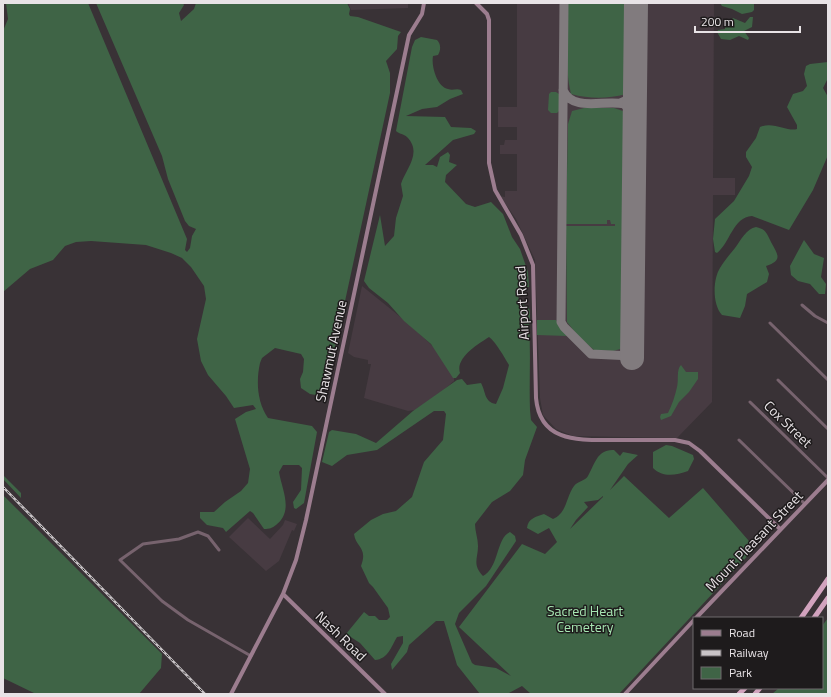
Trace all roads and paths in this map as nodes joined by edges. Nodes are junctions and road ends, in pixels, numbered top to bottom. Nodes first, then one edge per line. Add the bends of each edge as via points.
1 (424, 3) edge
2 (476, 3) edge
3 (802, 305) dead end
4 (770, 323) dead end
5 (828, 323) edge
6 (778, 380) dead end
7 (828, 380) edge
8 (750, 402) dead end
9 (828, 429) edge
10 (739, 440) dead end
11 (828, 479) edge
12 (805, 504) junction
13 (780, 529) junction
14 (220, 550) dead end
15 (828, 579) edge
16 (282, 594) junction
17 (828, 598) edge
18 (697, 617) edge
19 (802, 617) edge
20 (815, 617) edge
21 (693, 621) edge
22 (251, 656) junction
23 (231, 694) edge
24 (385, 694) edge
25 (625, 694) edge

1 - 16 street, Shawmut Avenue via 422,14 409,35 306,520 296,560
2 - 13 street, Airport Road via 487,14 489,20 490,173 497,194 521,235 533,265 536,398 541,417 554,432 572,439 678,440 692,445
3 - 5 street
4 - 7 street
6 - 9 street
8 - 11 street, Cox Street
10 - 12 street
11 - 12 street, Mount Pleasant Street
12 - 13 street, Mount Pleasant Street
13 - 18 street, Mount Pleasant Street
14 - 22 street via 208,536 198,532 179,539 143,544 120,560 162,601 188,620
15 - 19 highway
16 - 22 street, Shawmut Avenue
16 - 24 street, Nash Road
17 - 20 highway
21 - 25 street
22 - 23 street, Shawmut Avenue

